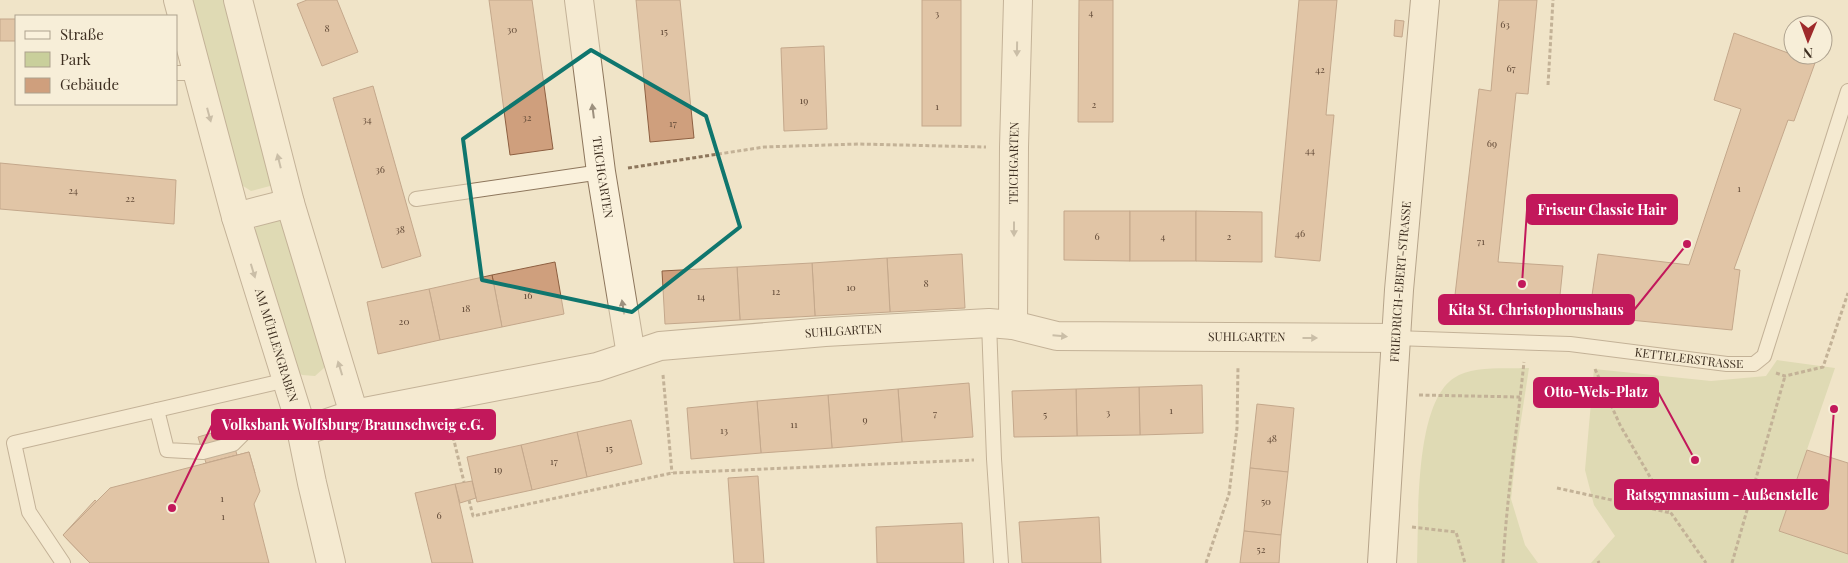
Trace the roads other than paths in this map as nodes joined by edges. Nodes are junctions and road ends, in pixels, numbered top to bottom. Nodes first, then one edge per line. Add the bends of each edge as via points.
1 (178, 0) edge
2 (238, 0) edge
3 (580, 0) edge
4 (1018, 0) edge
5 (1425, 0) edge
6 (187, 73) edge
7 (1848, 91) edge
8 (601, 172) junction
9 (416, 199) dead end
10 (290, 204) junction
11 (236, 217) junction
12 (1001, 324) junction
13 (1395, 338) junction
14 (631, 355) junction
15 (287, 380) junction
16 (157, 410) junction
17 (354, 414) junction
18 (300, 426) junction
19 (63, 563) edge
20 (331, 563) edge
21 (1001, 563) edge
22 (1382, 563) edge

1 - 6 street, AM MÜHLENGRABEN
10 -> 2 street
8 -> 3 street, TEICHGARTEN
4 -> 12 street, TEICHGARTEN via 1014,147
5 - 13 street, FRIEDRICH-EBERT-STRASSE
6 -> 11 street, AM MÜHLENGRABEN
7 - 13 lane, KETTELERSTRASSE via 1764,356 1754,364 1727,364 1570,344
8 - 9 lane
14 -> 8 street, TEICHGARTEN
10 - 11 street
17 -> 10 street
11 -> 15 street, AM MÜHLENGRABEN
12 -> 13 street, SUHLGARTEN via 1057,336
12 - 14 street, SUHLGARTEN via 825,332 660,346
12 - 21 lane via 994,459
13 - 22 street, FRIEDRICH-EBERT-STRASSE
14 - 17 street, SUHLGARTEN via 597,367
15 - 16 lane
15 - 18 street, AM MÜHLENGRABEN
16 - 18 lane via 167,450 203,452 233,444 246,431
16 - 19 lane via 14,443 29,512
17 - 18 street, SUHLGARTEN
18 - 20 street, AM MÜHLENGRABEN

